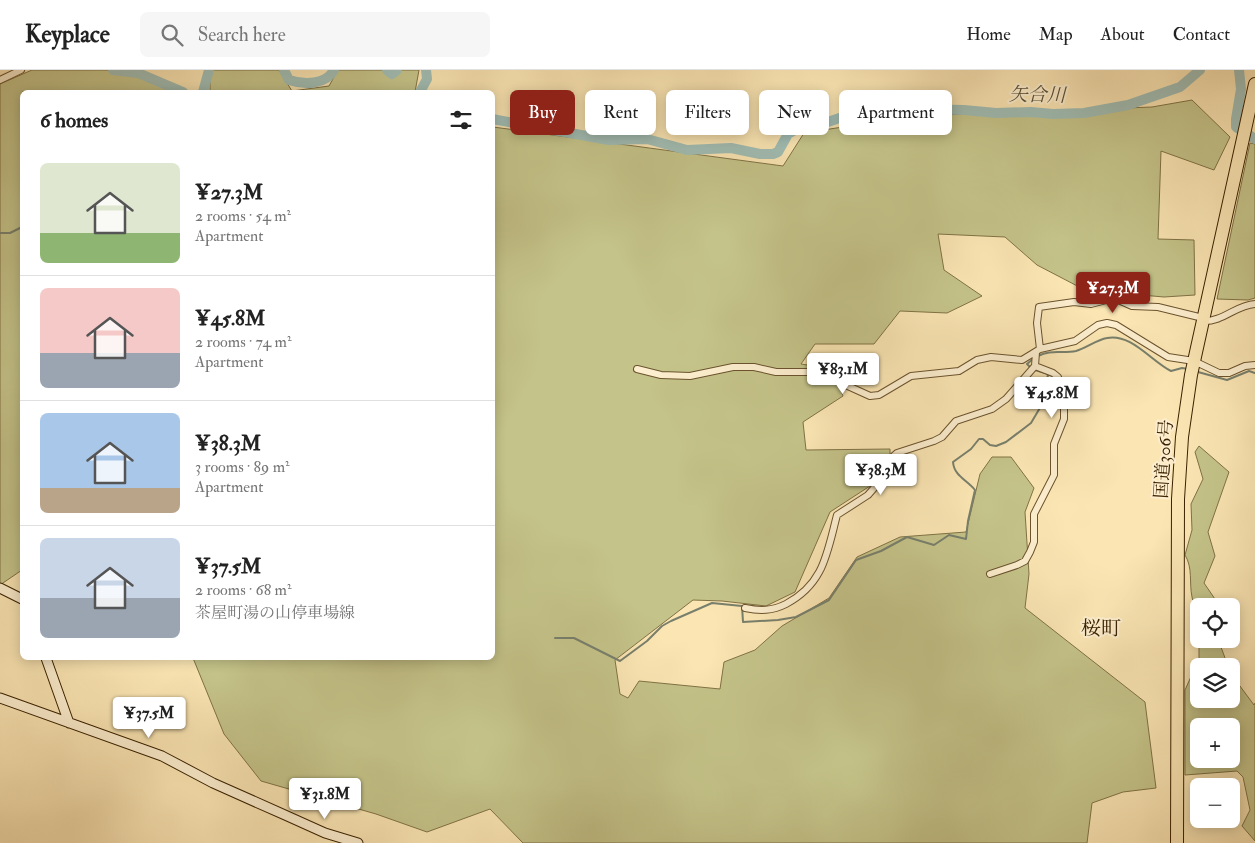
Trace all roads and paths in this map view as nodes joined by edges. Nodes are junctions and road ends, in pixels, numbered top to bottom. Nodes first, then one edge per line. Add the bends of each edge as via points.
1 (22, 70) edge
2 (0, 80) edge
3 (1255, 84) edge
4 (1255, 304) edge
5 (1203, 320) junction
6 (1035, 360) junction
7 (1255, 365) edge
8 (1192, 367) junction
9 (637, 369) dead end
10 (990, 574) dead end
11 (0, 588) edge
12 (20, 598) edge
13 (745, 608) dead end
14 (47, 660) edge
15 (0, 698) edge
16 (69, 723) junction
17 (358, 843) edge
18 (1177, 843) edge

1 - 2 street
3 - 5 highway, 国道306号
4 - 5 street via 1214,321
5 - 6 street via 1166,308 1132,306 1114,298 1092,304 1074,302 1039,307
5 - 8 highway, 国道306号
6 - 8 street via 1107,323
6 - 9 street via 991,357 977,360 960,371 911,376 879,395 870,396 817,372 733,367 690,376 661,375
6 - 10 street via 1058,377 1064,400 1064,419 1054,444 1054,475 1034,514 1034,542 1025,561
6 - 13 street via 1006,400 956,421 942,437 897,453 888,461 868,495 837,515 827,555 806,591 782,606 761,612
7 - 8 street via 1224,374
8 - 18 highway, 国道306号 via 1178,481
11 - 12 main road
14 - 16 main road
15 - 16 main road
16 - 17 main road via 162,756 325,833

